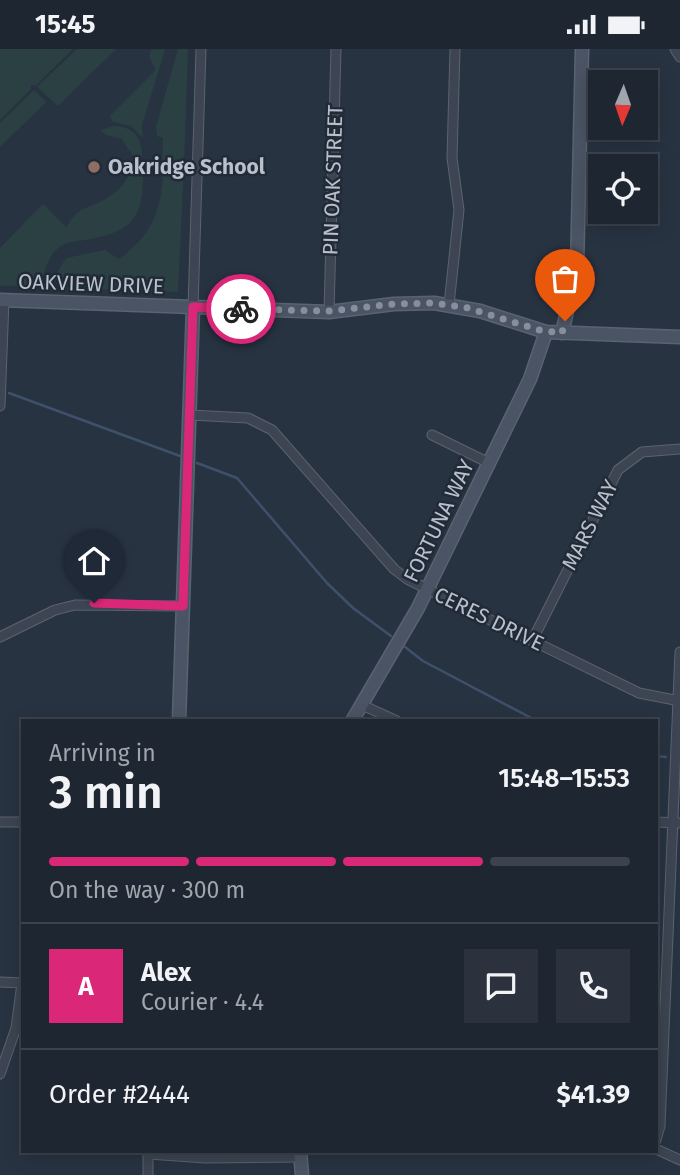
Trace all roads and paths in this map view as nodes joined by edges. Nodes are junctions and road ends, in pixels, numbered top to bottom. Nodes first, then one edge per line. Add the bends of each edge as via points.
1 (201, 49) edge
2 (336, 49) edge
3 (455, 49) edge
4 (582, 49) edge
5 (675, 49) edge
6 (680, 57) edge
7 (2, 300) edge
8 (449, 305) junction
9 (193, 307) junction
10 (329, 311) junction
11 (547, 332) junction
12 (562, 333) junction
13 (680, 337) edge
14 (0, 406) edge
15 (190, 415) junction
16 (432, 435) dead end
17 (680, 449) edge
18 (489, 463) junction
19 (427, 589) junction
20 (183, 606) junction
21 (0, 637) edge
22 (533, 641) junction
23 (680, 652) edge
24 (678, 701) edge
25 (362, 705) junction
26 (179, 719) edge
27 (353, 719) edge
28 (393, 719) edge
29 (0, 822) edge
30 (21, 822) edge
31 (658, 823) edge
32 (676, 823) edge
33 (0, 982) edge
34 (21, 983) edge
35 (21, 989) edge
36 (0, 1074) edge
37 (658, 1133) edge
38 (658, 1150) edge
39 (148, 1153) edge
40 (300, 1154) edge
41 (680, 1160) edge
42 (148, 1175) edge
43 (302, 1175) edge

1 - 9 street
2 - 10 street, PIN OAK STREET
3 - 8 street via 453,158 459,211
4 - 12 street via 577,268
5 - 6 street
7 - 9 street, OAKVIEW DRIVE
7 - 14 street
8 - 10 street, OAKVIEW DRIVE via 394,304
8 - 11 street, OAKVIEW DRIVE
9 - 10 street, OAKVIEW DRIVE
9 - 15 street
11 - 12 street, OAKVIEW DRIVE
11 - 18 street, FORTUNA WAY
12 - 13 street, OAKVIEW DRIVE
15 - 19 street, CERES DRIVE via 248,418 272,430 394,569
15 - 20 street
16 - 18 street
17 - 22 street, MARS WAY via 642,452 618,470
18 - 19 street, FORTUNA WAY
19 - 22 street, CERES DRIVE
19 - 25 street, FORTUNA WAY
20 - 21 street via 75,605
20 - 26 street
22 - 24 street, CERES DRIVE via 639,693
23 - 24 street
24 - 32 street
25 - 27 street, FORTUNA WAY
25 - 28 street
29 - 30 street
31 - 32 street
32 - 37 street
33 - 34 street
35 - 36 street via 13,1040
38 - 41 street
39 - 40 street via 205,1158
39 - 42 street
40 - 43 street

